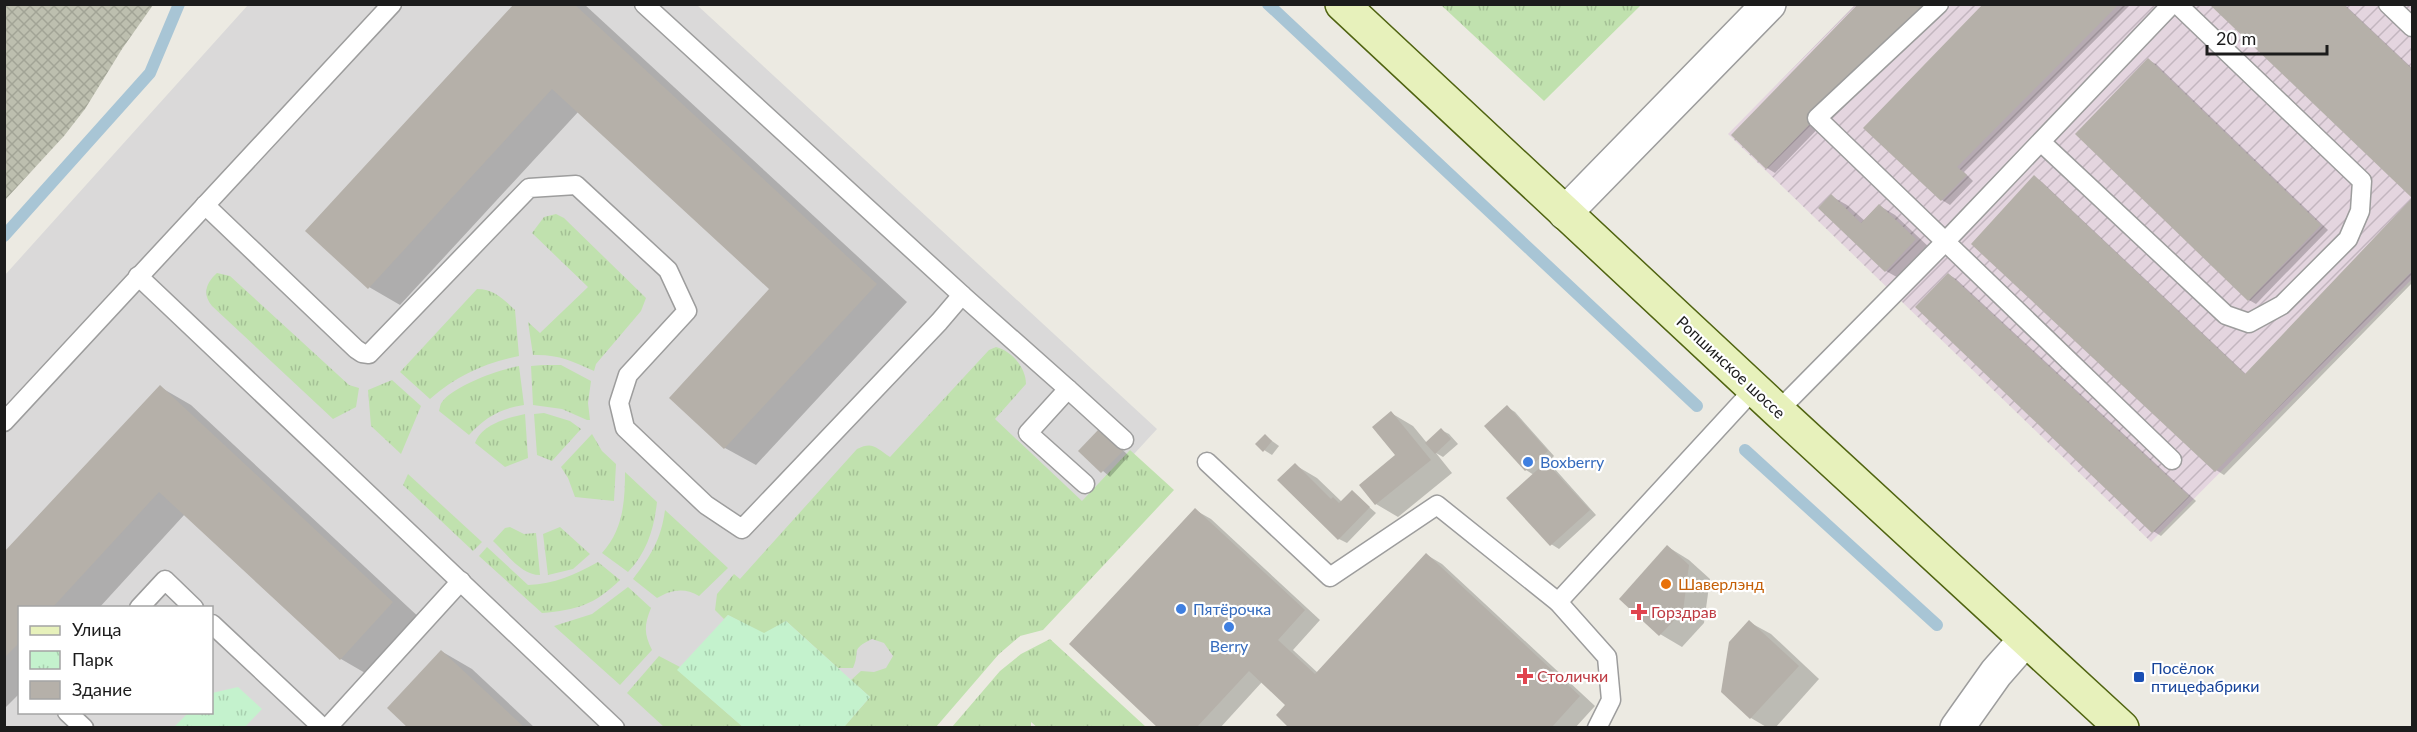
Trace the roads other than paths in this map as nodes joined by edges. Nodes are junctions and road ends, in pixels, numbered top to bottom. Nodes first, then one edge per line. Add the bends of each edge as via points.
1 (392, 4) edge
2 (644, 4) edge
3 (1342, 4) edge
4 (1769, 4) edge
5 (1940, 4) edge
6 (2172, 4) edge
7 (2177, 4) edge
8 (2388, 4) edge
9 (2412, 27) edge
10 (2042, 142) junction
11 (205, 205) junction
12 (1565, 213) junction
13 (1944, 243) junction
14 (138, 276) junction
15 (962, 295) junction
16 (1068, 389) junction
17 (1754, 389) junction
18 (1778, 411) junction
19 (4, 422) edge
20 (1124, 440) dead end
21 (2172, 460) dead end
22 (1207, 462) dead end
23 (1085, 484) dead end
24 (461, 581) junction
25 (1558, 602) junction
26 (141, 606) edge
27 (192, 606) edge
28 (213, 625) edge
29 (2025, 640) junction
30 (70, 714) edge
31 (84, 728) edge
32 (325, 728) edge
33 (615, 728) edge
34 (1597, 728) edge
35 (1957, 728) edge
36 (2122, 728) edge

1 - 11 lane
2 - 15 lane
3 - 12 main road, Ропшинское шоссе
4 - 12 street
5 - 13 lane via 1817,118
6 - 10 lane
7 - 10 lane via 2362,181 2360,211 2349,239 2283,305 2249,323 2226,315
8 - 9 lane
10 - 13 lane
11 - 14 lane
11 - 15 lane via 356,349 369,354 529,188 576,185 668,270 687,311 628,375 619,403 625,428 706,505 742,529
12 - 17 main road, Ропшинское шоссе
13 - 18 lane
13 - 21 lane
14 - 19 lane
14 - 24 lane
15 - 16 lane
16 - 20 lane
16 - 23 lane via 1028,433
17 - 18 main road, Ропшинское шоссе
17 - 25 lane
18 - 29 main road, Ропшинское шоссе
22 - 25 lane via 1330,577 1437,505
24 - 32 lane
24 - 33 lane
25 - 34 lane via 1607,657 1611,700
26 - 27 lane via 165,580
28 - 32 lane
29 - 35 street
29 - 36 main road, Ропшинское шоссе
30 - 31 lane

